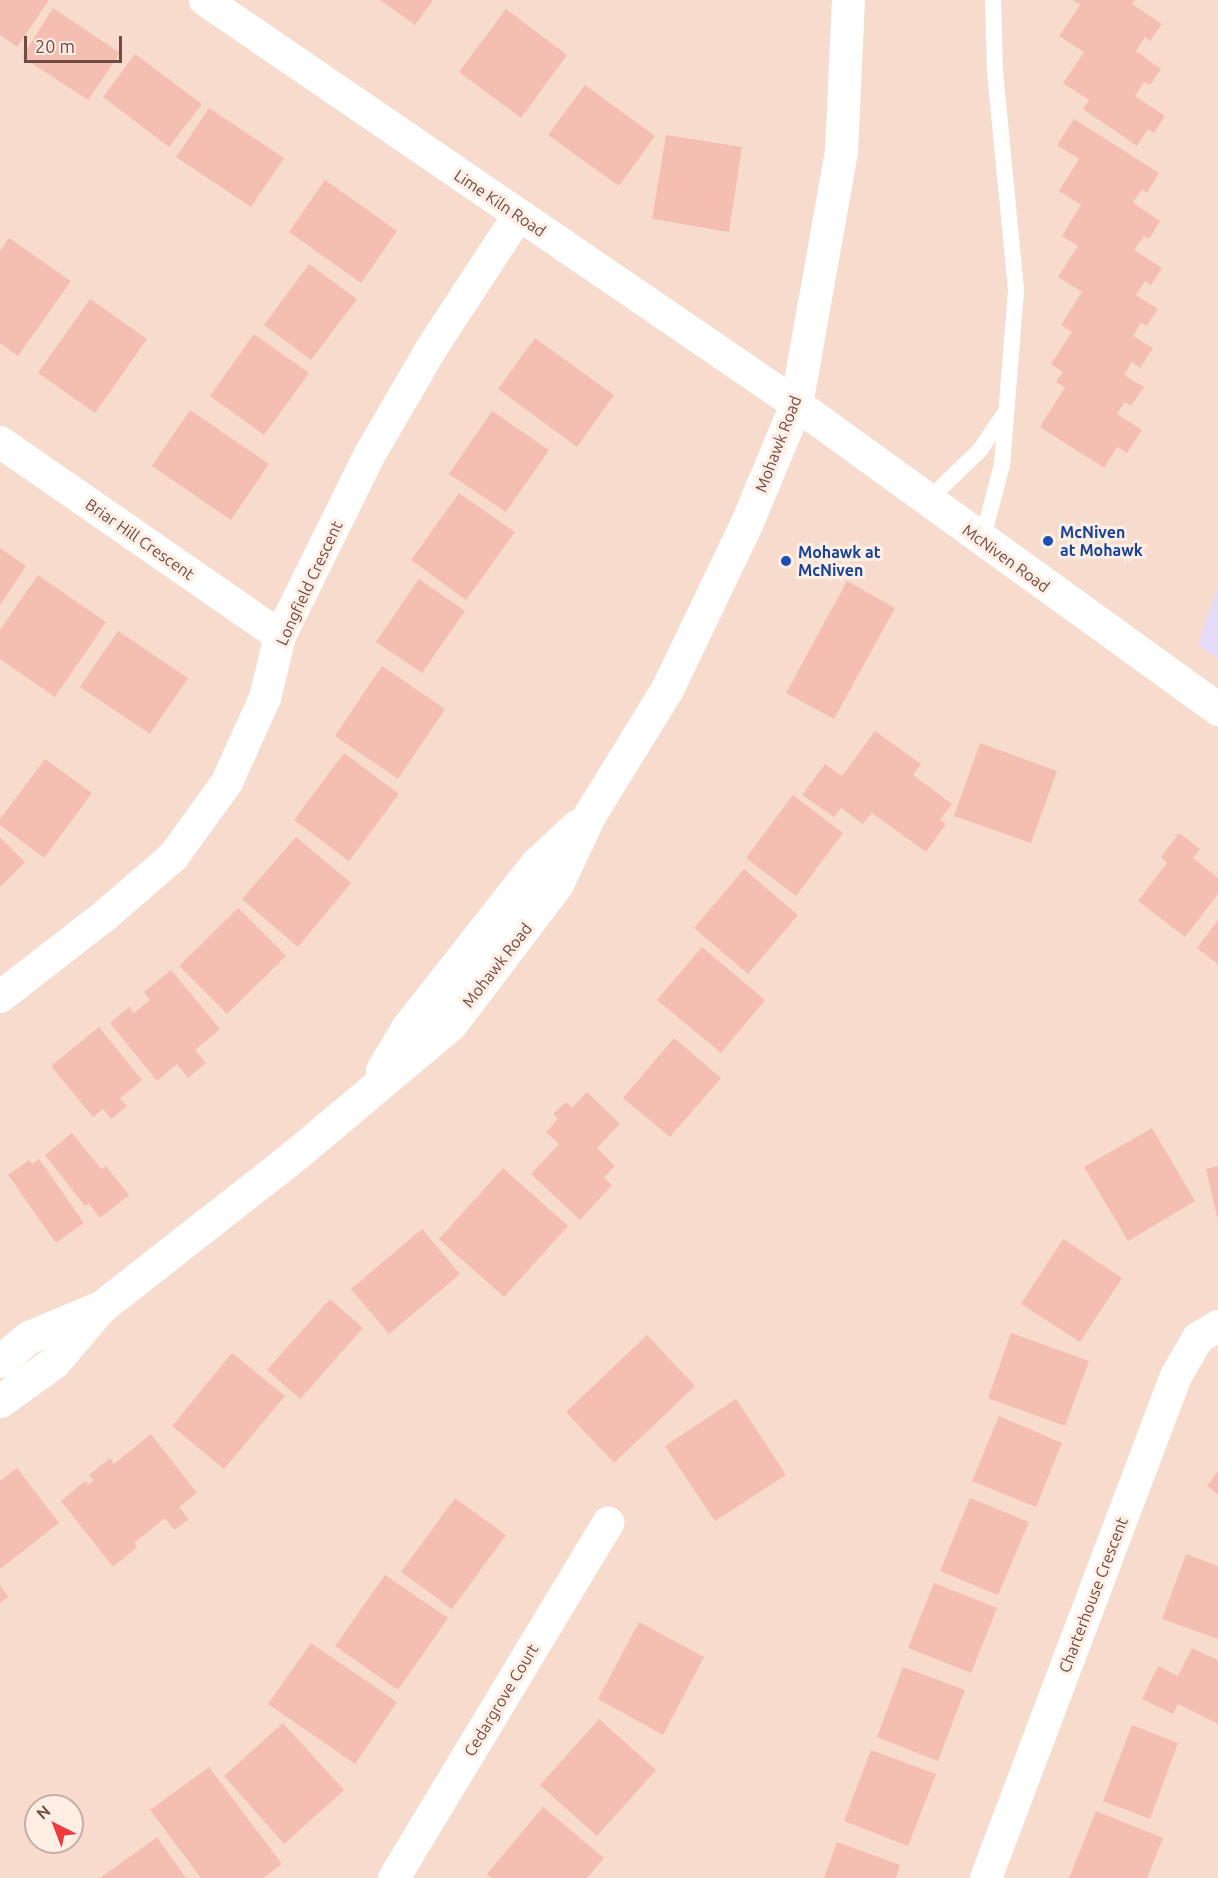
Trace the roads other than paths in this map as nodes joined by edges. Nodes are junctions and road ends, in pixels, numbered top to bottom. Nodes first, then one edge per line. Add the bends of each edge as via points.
1 (205, 0) edge
2 (848, 0) edge
3 (993, 0) edge
4 (518, 216) junction
5 (796, 404) junction
6 (1005, 409) junction
7 (0, 442) edge
8 (927, 501) junction
9 (982, 541) junction
10 (280, 636) junction
11 (1218, 709) edge
12 (0, 997) edge
13 (101, 1307) junction
14 (1218, 1326) edge
15 (0, 1361) edge
16 (0, 1401) edge
17 (608, 1523) dead end
18 (394, 1878) edge
19 (986, 1878) edge

1 - 4 street, Lime Kiln Road
2 - 5 main road, Mohawk Road via 841,152
3 - 6 lane via 995,72 1016,290
4 - 5 street, Lime Kiln Road
4 - 10 street, Longfield Crescent via 431,349 370,454
5 - 8 main road, McNiven Road
5 - 13 main road, Mohawk Road via 747,522 667,689 590,814 557,884 486,980 450,1025 296,1154
6 - 8 lane via 980,450
6 - 9 lane via 1002,465
7 - 10 street, Briar Hill Crescent
8 - 9 main road, McNiven Road
9 - 11 main road, McNiven Road
10 - 12 street, Longfield Crescent via 265,698 227,782 173,857
13 - 15 main road, Mohawk Road via 29,1337
13 - 16 main road, Mohawk Road via 54,1362
14 - 19 street, Charterhouse Crescent via 1198,1338 1176,1376
17 - 18 street, Cedargrove Court

